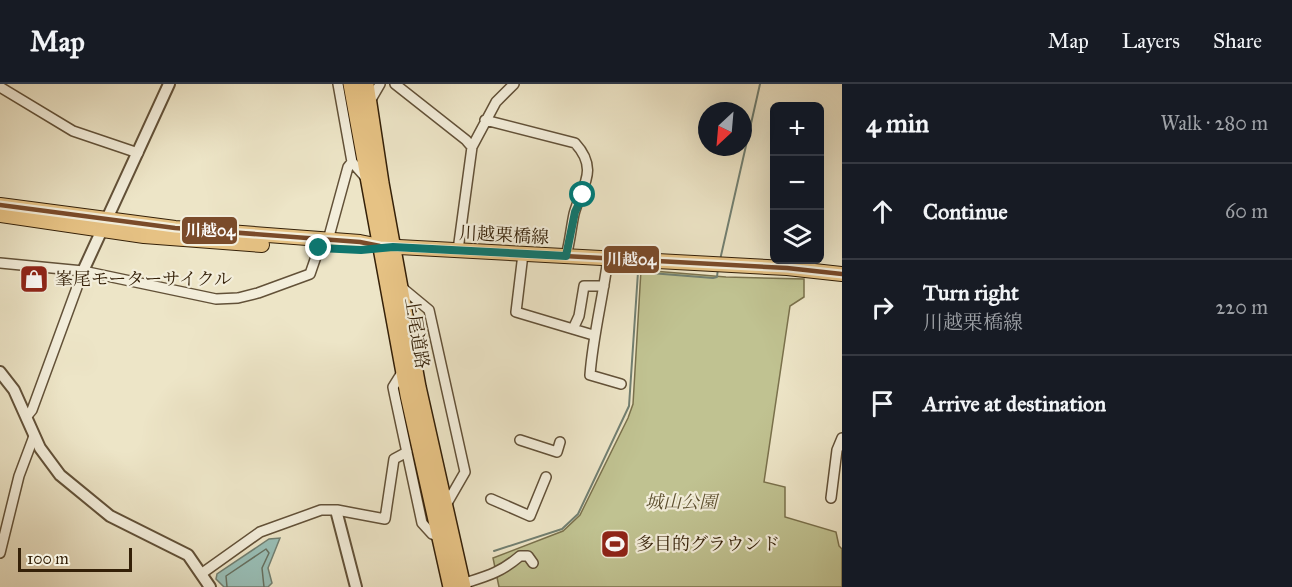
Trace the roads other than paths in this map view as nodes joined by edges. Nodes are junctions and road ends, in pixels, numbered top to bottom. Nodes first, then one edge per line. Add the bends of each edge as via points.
1 (170, 84) edge
2 (338, 84) edge
3 (351, 84) edge
4 (366, 84) edge
5 (380, 84) edge
6 (395, 84) edge
7 (514, 84) edge
8 (0, 87) edge
9 (369, 104) junction
10 (485, 120) junction
11 (471, 147) junction
12 (138, 153) junction
13 (352, 162) junction
14 (368, 181) junction
15 (0, 205) edge
16 (0, 215) edge
17 (104, 225) junction
18 (323, 244) junction
19 (386, 247) junction
20 (458, 250) junction
21 (523, 254) junction
22 (566, 256) junction
23 (608, 258) junction
24 (0, 263) edge
25 (83, 271) junction
26 (842, 274) edge
27 (400, 286) junction
28 (604, 286) junction
29 (573, 329) junction
30 (593, 335) junction
31 (403, 370) junction
32 (0, 372) edge
33 (621, 384) dead end
34 (393, 387) junction
35 (382, 388) dead end
36 (27, 416) junction
37 (34, 436) junction
38 (842, 438) edge
39 (520, 440) dead end
40 (560, 442) dead end
41 (407, 452) junction
42 (546, 477) dead end
43 (831, 498) dead end
44 (491, 499) dead end
45 (446, 506) junction
46 (337, 514) dead end
47 (438, 536) junction
48 (0, 553) edge
49 (533, 563) dead end
50 (201, 574) junction
51 (457, 586) edge
52 (210, 587) edge
53 (356, 587) edge
54 (445, 587) edge

1 - 12 street
2 - 13 street
3 - 14 highway, 上尾道路
4 - 9 highway, 上尾道路
5 - 9 street
6 - 11 street
7 - 10 street
8 - 12 street via 73,131
9 - 19 highway, 上尾道路
10 - 11 street
10 - 22 street via 575,144 581,150 588,181 575,212
11 - 20 street
12 - 17 street
13 - 14 street
13 - 18 street
14 - 19 highway, 上尾道路
15 - 17 main road, 川越栗橋線
16 - 17 main road, 川越栗橋線
17 - 18 main road, 川越栗橋線
17 - 25 street
18 - 19 main road, 川越栗橋線 via 361,250
18 - 25 street via 310,274 238,298 197,297
19 - 20 main road, 川越栗橋線
19 - 27 highway, 上尾道路
19 - 31 highway, 上尾道路
20 - 21 main road, 川越栗橋線
21 - 22 main road, 川越栗橋線
21 - 29 street via 516,312
22 - 23 main road, 川越栗橋線
23 - 26 main road, 川越栗橋線
23 - 28 street
24 - 25 street
25 - 36 street
27 - 45 highway, 上尾道路 via 428,435
27 - 45 street via 429,310 465,472
28 - 29 street via 584,286
28 - 30 street
29 - 30 street
30 - 33 street via 590,375
31 - 34 street
31 - 47 highway, 上尾道路
32 - 36 street
34 - 35 street
34 - 41 street
36 - 37 street
37 - 48 street via 19,476
37 - 50 street via 60,475 85,498 110,516 188,555
38 - 43 street
39 - 40 street via 557,452
41 - 47 street via 422,523
41 - 50 street via 394,459 386,519 321,510 260,532
42 - 44 street via 530,516
45 - 51 highway, 上尾道路
46 - 53 street
47 - 51 highway, 上尾道路
49 - 51 street via 528,556 520,556 494,575
50 - 52 street
51 - 54 street

